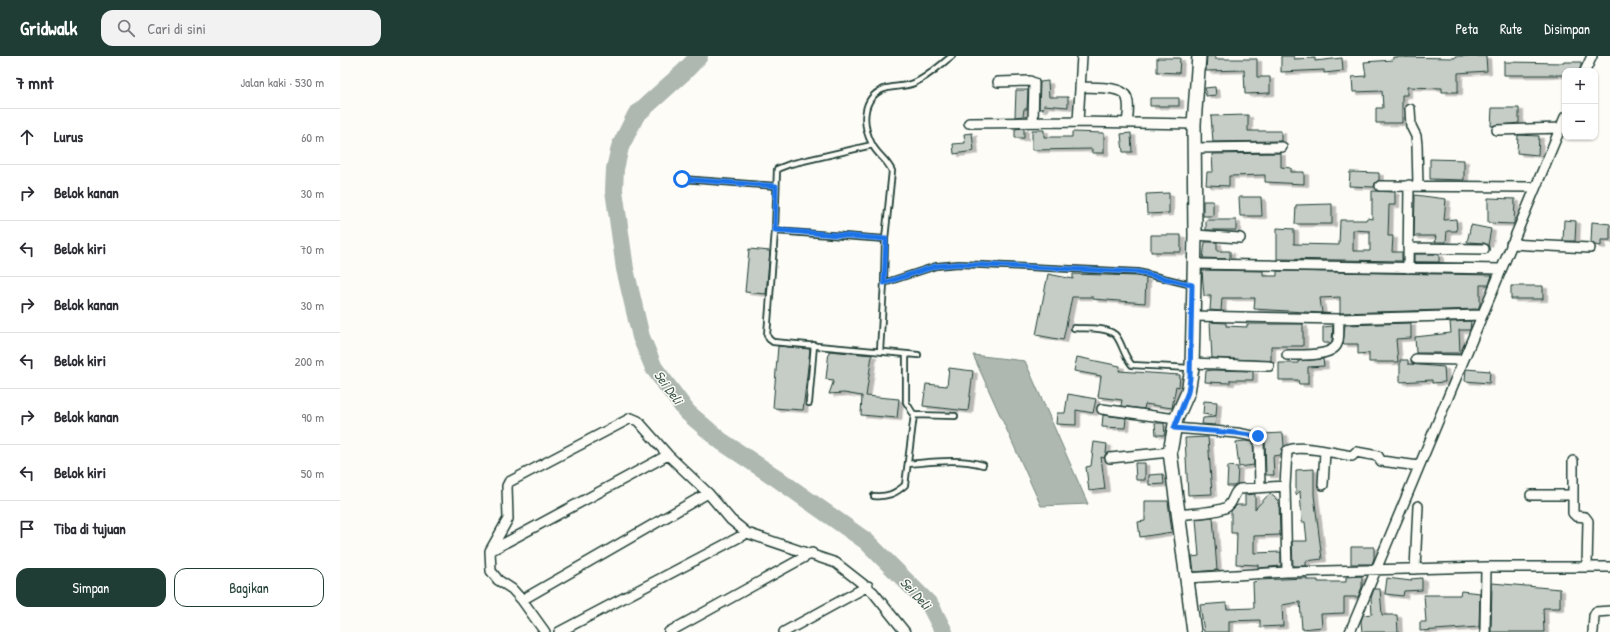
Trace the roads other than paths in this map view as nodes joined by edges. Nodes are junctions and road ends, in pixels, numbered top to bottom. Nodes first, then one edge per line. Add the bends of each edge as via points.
1 (952, 56) edge
2 (1082, 56) edge
3 (1199, 56) edge
4 (1592, 56) edge
5 (1586, 68) edge
6 (998, 82) dead end
7 (1080, 87) junction
8 (1410, 109) dead end
9 (1033, 122) junction
10 (1078, 122) junction
11 (969, 123) dead end
12 (1127, 123) junction
13 (1194, 124) junction
14 (1562, 124) edge
15 (1560, 128) junction
16 (1497, 130) dead end
17 (872, 146) junction
18 (1282, 147) dead end
19 (1194, 148) junction
20 (682, 179) dead end
21 (1413, 185) junction
22 (776, 186) junction
23 (1380, 186) dead end
24 (1534, 187) junction
25 (775, 230) junction
26 (1195, 235) junction
27 (1240, 238) dead end
28 (886, 239) junction
29 (1511, 244) junction
30 (1408, 248) junction
31 (1590, 248) dead end
32 (1484, 249) dead end
33 (1193, 264) junction
34 (1408, 268) junction
35 (1501, 269) junction
36 (884, 283) junction
37 (1192, 285) junction
38 (1482, 315) junction
39 (1192, 316) junction
40 (1339, 320) junction
41 (1074, 328) dead end
42 (814, 345) junction
43 (880, 351) junction
44 (906, 354) junction
45 (918, 355) dead end
46 (1287, 355) dead end
47 (1416, 359) dead end
48 (1462, 360) junction
49 (1192, 366) junction
50 (1269, 366) dead end
51 (809, 403) dead end
52 (1102, 409) dead end
53 (914, 415) junction
54 (955, 416) dead end
55 (1175, 423) junction
56 (1170, 452) junction
57 (1325, 452) junction
58 (668, 455) junction
59 (1110, 458) dead end
60 (1573, 461) dead end
61 (908, 464) junction
62 (983, 465) dead end
63 (1419, 466) junction
64 (1323, 485) dead end
65 (1285, 486) junction
66 (1260, 487) junction
67 (708, 493) junction
68 (1531, 494) dead end
69 (1572, 495) junction
70 (874, 496) dead end
71 (1418, 506) dead end
72 (1179, 515) junction
73 (747, 533) junction
74 (490, 551) junction
75 (812, 553) junction
76 (1587, 566) junction
77 (1486, 567) junction
78 (1610, 567) edge
79 (1415, 569) junction
80 (1286, 572) junction
81 (1374, 572) junction
82 (1187, 578) junction
83 (868, 586) junction
84 (522, 600) junction
85 (1610, 611) edge
86 (900, 631) edge
87 (545, 632) edge
88 (559, 632) edge
89 (669, 632) edge
90 (784, 632) edge
91 (1194, 632) edge
92 (1350, 632) edge
93 (1485, 632) edge
94 (1593, 632) edge

1 - 17 lane via 923,79 912,84 885,89 873,95 867,103 866,114 866,125
2 - 7 street
3 - 13 main road
4 - 5 street
6 - 9 street via 1034,83
7 - 10 street
7 - 12 street via 1118,89 1123,92 1127,97
8 - 21 street via 1411,126 1417,145
9 - 10 street
9 - 11 street
10 - 12 street
12 - 13 street
13 - 19 main road
14 - 15 street
15 - 16 street
15 - 24 street
17 - 22 lane via 780,166 776,172
17 - 28 lane via 888,162 892,172
18 - 19 street
19 - 26 main road
20 - 22 lane
21 - 23 street
21 - 24 street
21 - 30 street
22 - 25 lane
24 - 29 street
25 - 28 lane
25 - 42 lane via 767,337 774,342
26 - 27 street
26 - 33 main road
28 - 36 lane
29 - 31 street
29 - 35 street
30 - 32 street
30 - 34 street
33 - 34 street
33 - 37 main road
34 - 35 street
35 - 38 street
36 - 37 lane via 936,266 959,264 1138,272
36 - 43 lane
37 - 39 main road
38 - 40 street
38 - 48 street
39 - 40 street
39 - 49 main road
40 - 46 street via 1338,343 1335,347 1316,354
41 - 49 lane via 1109,331 1114,334 1132,365
42 - 43 lane
42 - 51 lane
43 - 44 lane
44 - 45 lane
44 - 53 lane via 906,402
47 - 48 street
48 - 63 street
49 - 50 street
49 - 55 main road via 1188,392
52 - 55 street
53 - 54 lane
53 - 61 lane
55 - 56 main road
55 - 66 street via 1258,436
56 - 59 street
56 - 72 main road
57 - 63 street via 1353,456 1356,452 1378,456 1381,461
57 - 64 street
57 - 65 street via 1289,450 1286,454
58 - 67 street
58 - 74 street
58 - 74 street via 638,421 631,418 509,482 508,518
60 - 69 street
61 - 62 lane via 955,461
61 - 70 lane via 905,485 896,493 882,497
63 - 81 street
65 - 66 street
65 - 80 street
66 - 72 street via 1237,490 1229,505 1224,508
67 - 73 street via 731,520
67 - 84 street
68 - 69 street
69 - 76 street via 1574,515 1585,517 1588,521
71 - 79 street
72 - 82 main road
73 - 75 street
73 - 88 street
74 - 84 street via 491,571
75 - 83 street via 836,562
75 - 89 street
76 - 77 street
76 - 78 street
77 - 79 street
77 - 93 street
79 - 81 street
80 - 81 street
80 - 82 street
81 - 92 street
82 - 91 main road
83 - 86 street
83 - 90 street
84 - 87 street
85 - 94 street via 1596,612

